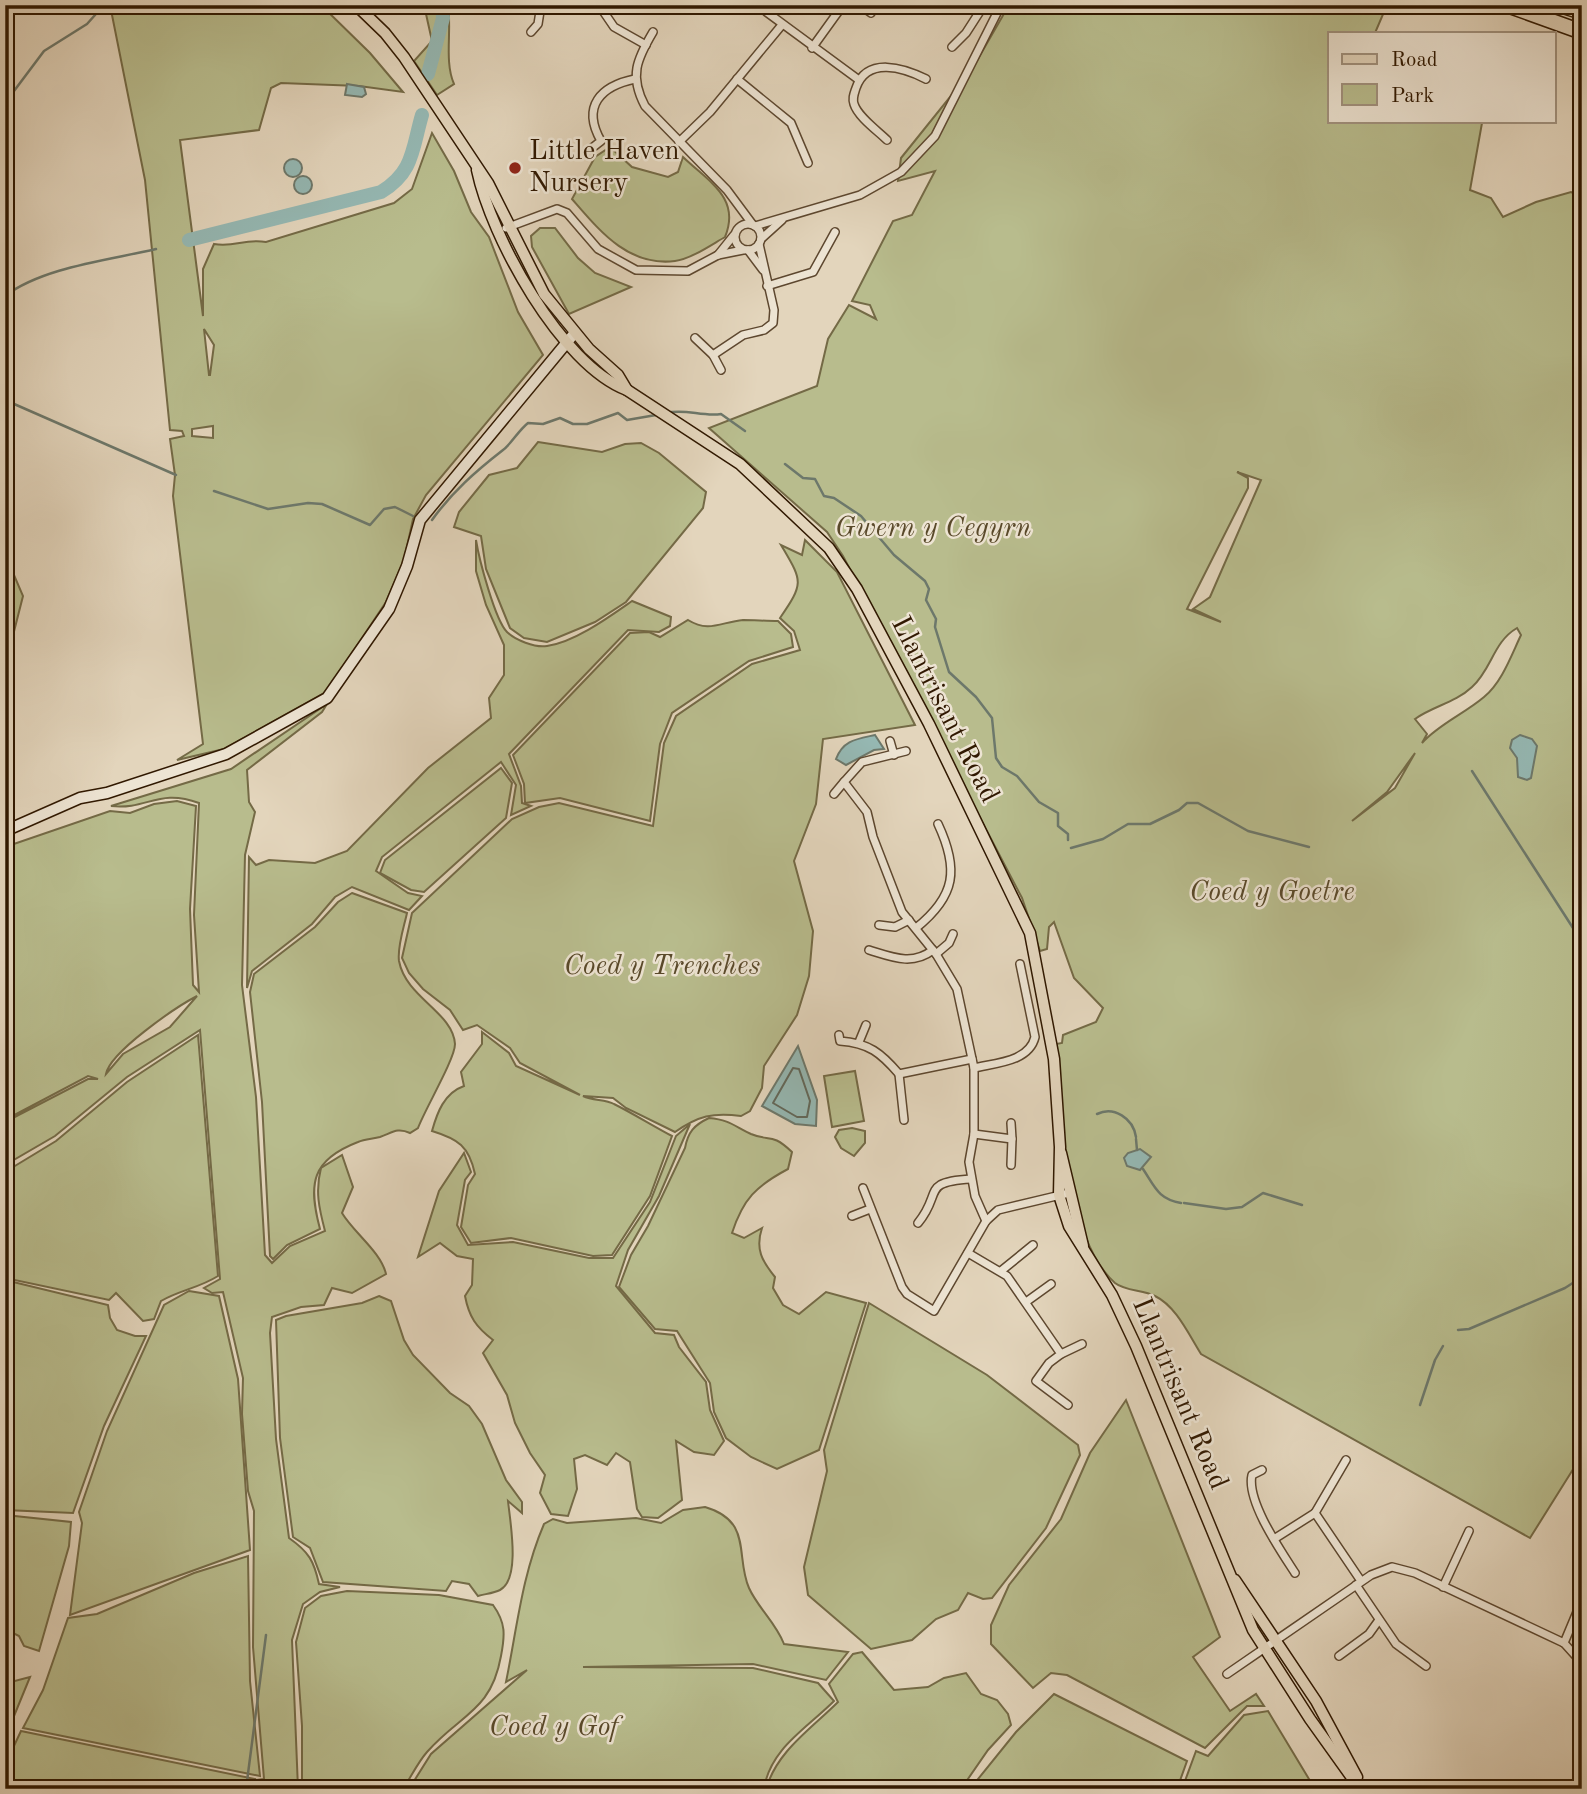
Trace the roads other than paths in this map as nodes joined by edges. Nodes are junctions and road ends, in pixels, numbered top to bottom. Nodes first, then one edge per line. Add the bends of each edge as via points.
1 (356, 5) edge
2 (541, 5) edge
3 (599, 5) edge
4 (757, 5) edge
5 (843, 5) edge
6 (860, 5) edge
7 (984, 5) edge
8 (1001, 5) edge
9 (1507, 5) edge
10 (1560, 5) edge
11 (1582, 12) edge
12 (871, 13) dead end
13 (781, 26) junction
14 (531, 32) dead end
15 (653, 32) dead end
16 (1582, 33) edge
17 (646, 45) junction
18 (952, 47) dead end
19 (812, 48) junction
20 (635, 79) junction
21 (737, 79) junction
22 (926, 79) dead end
23 (859, 80) junction
24 (887, 140) dead end
25 (679, 142) junction
26 (592, 148) dead end
27 (801, 148) junction
28 (790, 153) dead end
29 (808, 163) dead end
30 (737, 205) junction
31 (783, 220) junction
32 (754, 225) junction
33 (505, 228) junction
34 (736, 232) junction
35 (835, 232) dead end
36 (760, 242) junction
37 (746, 250) junction
38 (718, 255) junction
39 (764, 271) junction
40 (767, 286) junction
41 (571, 337) junction
42 (695, 338) dead end
43 (713, 355) junction
44 (721, 370) dead end
45 (890, 741) dead end
46 (906, 751) dead end
47 (894, 755) junction
48 (844, 782) junction
49 (834, 794) dead end
50 (938, 824) dead end
51 (5, 831) edge
52 (944, 837) junction
53 (936, 841) dead end
54 (909, 920) junction
55 (879, 925) dead end
56 (916, 928) junction
57 (953, 934) dead end
58 (869, 950) dead end
59 (934, 952) junction
60 (884, 954) junction
61 (881, 964) dead end
62 (1020, 964) dead end
63 (866, 1025) dead end
64 (839, 1035) dead end
65 (859, 1042) junction
66 (972, 1059) junction
67 (974, 1068) junction
68 (899, 1074) junction
69 (904, 1120) dead end
70 (1011, 1123) dead end
71 (974, 1134) junction
72 (1012, 1139) junction
73 (1011, 1165) dead end
74 (971, 1179) junction
75 (863, 1188) dead end
76 (1064, 1194) junction
77 (870, 1209) junction
78 (852, 1216) dead end
79 (986, 1221) junction
80 (919, 1223) dead end
81 (1033, 1245) dead end
82 (968, 1253) junction
83 (1001, 1271) junction
84 (1051, 1284) dead end
85 (1026, 1302) junction
86 (1082, 1344) dead end
87 (1061, 1354) junction
88 (1068, 1405) dead end
89 (1346, 1460) dead end
90 (1262, 1469) dead end
91 (1315, 1513) junction
92 (1469, 1531) dead end
93 (1274, 1539) junction
94 (1224, 1563) junction
95 (1295, 1573) dead end
96 (1359, 1583) junction
97 (1443, 1587) junction
98 (1582, 1600) edge
99 (1379, 1620) junction
100 (1276, 1640) junction
101 (1564, 1643) junction
102 (1264, 1648) junction
103 (1339, 1656) dead end
104 (1582, 1663) edge
105 (1426, 1666) dead end
106 (1227, 1674) dead end
107 (1361, 1789) edge

1 - 33 main road, Llantrisant Road via 404,57 488,184
2 - 14 street via 538,24
3 - 17 street via 614,27
4 - 13 street
5 - 19 street
6 - 12 street
7 - 18 street
8 - 31 street via 934,136 901,172 860,195
9 - 16 highway
10 - 11 highway
13 - 19 street
13 - 21 street
15 - 17 street
17 - 20 street via 636,60
19 - 23 street
20 - 25 street via 645,106
20 - 26 street via 605,89 597,99 594,129 601,141
21 - 25 street
21 - 27 street via 791,123
22 - 23 street via 906,69 887,67 876,68
23 - 24 street via 855,107
25 - 30 street
27 - 28 street
27 - 29 street
30 - 32 street
30 - 34 street
31 - 32 street
31 - 36 street
32 - 34 street via 744,224
32 - 36 street
33 - 38 street via 557,209 567,213 598,249 636,270 688,271
33 - 41 main road, Llantrisant Road via 538,306
34 - 37 street via 736,243
34 - 38 street
35 - 40 street via 813,272
36 - 37 street
36 - 39 street
37 - 38 street
37 - 39 street
39 - 40 street
40 - 43 street via 773,323 743,335
41 - 51 street via 420,520 389,609 327,698 226,754 80,798
41 - 76 main road, Llantrisant Road via 609,384 627,390 750,472 829,548 857,589 1027,926 1052,1046
42 - 43 street
43 - 44 street
45 - 47 street
46 - 47 street
47 - 48 street via 862,762
48 - 49 street
48 - 54 street via 867,812 896,899
50 - 52 street
52 - 53 street
52 - 56 street via 952,861 947,892
54 - 55 street via 895,927
54 - 56 street
56 - 59 street
57 - 59 street via 949,943
58 - 60 street
59 - 60 street via 918,960
59 - 66 street via 957,989
60 - 61 street
62 - 67 street via 1033,1045 1020,1056
63 - 65 street
64 - 65 street via 840,1041
65 - 68 street via 881,1054
66 - 67 street
66 - 68 street
67 - 71 street
68 - 69 street
70 - 72 street
71 - 72 street
71 - 74 street via 969,1150
72 - 73 street
74 - 79 street
74 - 80 street via 936,1186 930,1208
75 - 77 street
76 - 79 street via 998,1210
76 - 94 main road, Llantrisant Road via 1071,1232 1112,1295 1136,1346
77 - 78 street
77 - 82 street via 902,1287 934,1311
79 - 82 street
81 - 83 street
82 - 83 street
83 - 85 street
84 - 85 street
85 - 87 street
86 - 87 street
87 - 88 street via 1036,1381
89 - 91 street
90 - 93 street via 1252,1475 1251,1486
91 - 93 street
91 - 96 street
92 - 97 street
93 - 95 street
94 - 100 main road, Llantrisant Road
94 - 102 main road, Llantrisant Road
96 - 97 street via 1392,1567
96 - 99 street
96 - 100 street
97 - 101 street
98 - 101 street
99 - 103 street via 1369,1634
99 - 105 street via 1396,1644
100 - 102 street
100 - 107 main road, Llantrisant Road via 1335,1732
101 - 104 street
102 - 106 street
102 - 107 main road, Llantrisant Road

